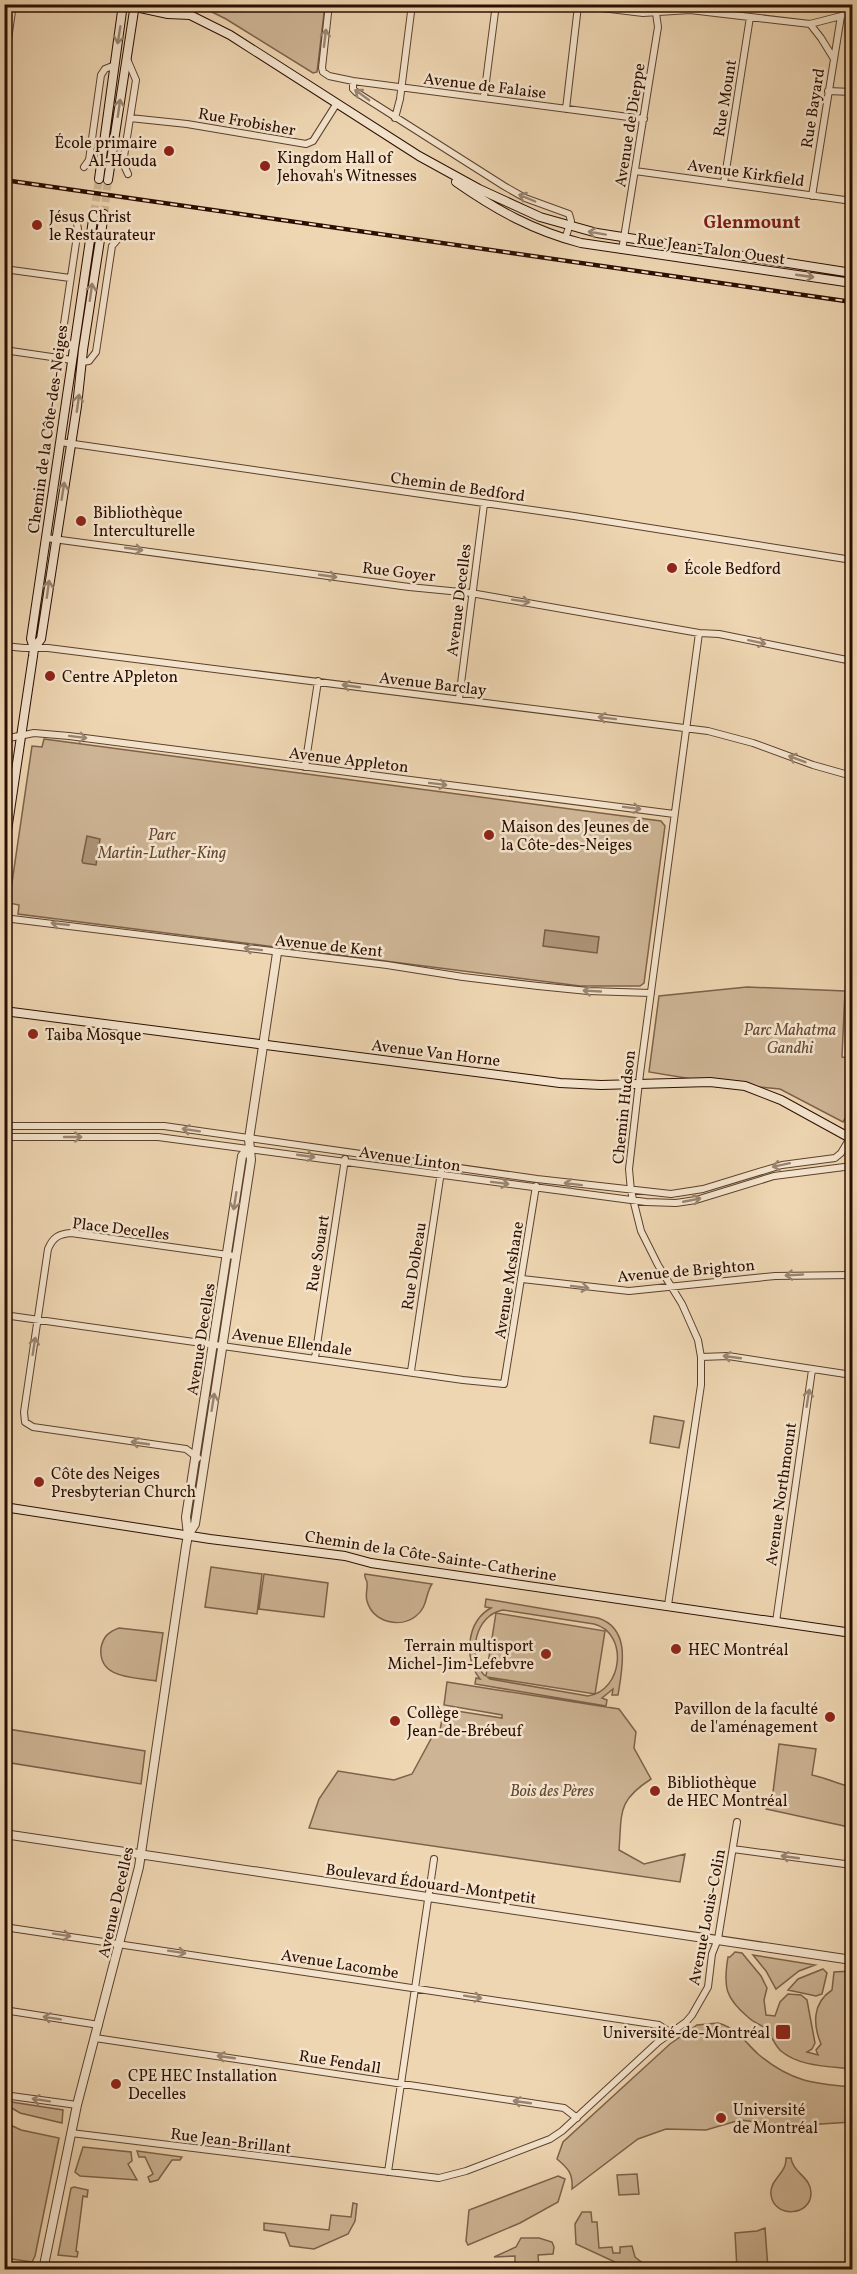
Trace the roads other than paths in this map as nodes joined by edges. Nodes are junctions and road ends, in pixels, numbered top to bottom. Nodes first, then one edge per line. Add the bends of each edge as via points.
1 (13, 4) edge
2 (174, 4) edge
3 (329, 4) edge
4 (412, 4) edge
5 (496, 4) edge
6 (568, 4) edge
7 (652, 4) edge
8 (123, 5) edge
9 (135, 6) edge
10 (578, 6) edge
11 (852, 9) edge
12 (656, 13) junction
13 (190, 15) junction
14 (841, 16) junction
15 (750, 17) junction
16 (810, 24) junction
17 (127, 57) junction
18 (834, 60) junction
19 (115, 65) junction
20 (4, 68) edge
21 (353, 81) junction
22 (402, 88) junction
23 (828, 91) junction
24 (852, 92) edge
25 (484, 97) junction
26 (338, 103) junction
27 (566, 109) junction
28 (395, 117) junction
29 (130, 118) junction
30 (644, 119) junction
31 (419, 156) junction
32 (84, 167) dead end
33 (635, 171) junction
34 (128, 174) dead end
35 (99, 179) tunnel mouth
36 (108, 180) tunnel mouth
37 (724, 183) junction
38 (812, 196) junction
39 (852, 201) edge
40 (94, 213) tunnel mouth
41 (104, 214) tunnel mouth
42 (76, 218) dead end
43 (569, 227) junction
44 (624, 237) junction
45 (118, 239) dead end
46 (565, 239) junction
47 (622, 250) junction
48 (4, 269) edge
49 (852, 273) edge
50 (70, 278) junction
51 (852, 283) edge
52 (4, 350) edge
53 (59, 358) junction
54 (72, 360) junction
55 (82, 362) junction
56 (60, 442) junction
57 (71, 443) junction
58 (484, 504) junction
59 (51, 538) junction
60 (852, 560) edge
61 (471, 593) junction
62 (699, 633) junction
63 (4, 646) edge
64 (34, 648) junction
65 (852, 661) edge
66 (318, 681) junction
67 (459, 699) junction
68 (686, 728) junction
69 (21, 736) junction
70 (4, 738) edge
71 (305, 767) junction
72 (852, 776) edge
73 (674, 814) junction
74 (5, 837) edge
75 (4, 850) edge
76 (4, 918) edge
77 (277, 952) junction
78 (651, 993) junction
79 (4, 1011) edge
80 (263, 1045) junction
81 (639, 1084) junction
82 (4, 1126) edge
83 (4, 1137) edge
84 (249, 1138) junction
85 (851, 1138) edge
86 (249, 1148) junction
87 (346, 1152) junction
88 (807, 1161) junction
89 (345, 1162) junction
90 (442, 1165) junction
91 (852, 1166) edge
92 (807, 1170) junction
93 (441, 1176) junction
94 (537, 1179) junction
95 (536, 1188) junction
96 (631, 1191) junction
97 (634, 1201) junction
98 (226, 1256) junction
99 (235, 1256) junction
100 (852, 1275) edge
101 (522, 1279) junction
102 (671, 1286) junction
103 (4, 1315) edge
104 (38, 1319) junction
105 (212, 1344) junction
106 (222, 1345) junction
107 (701, 1357) junction
108 (315, 1358) junction
109 (812, 1370) junction
110 (411, 1371) junction
111 (852, 1376) edge
112 (504, 1384) joint
113 (195, 1458) junction
114 (205, 1459) junction
115 (5, 1510) edge
116 (188, 1535) junction
117 (668, 1605) junction
118 (776, 1622) junction
119 (852, 1633) edge
120 (737, 1822) dead end
121 (852, 1831) edge
122 (4, 1834) edge
123 (733, 1849) junction
124 (141, 1854) junction
125 (434, 1859) dead end
126 (850, 1865) edge
127 (429, 1897) junction
128 (4, 1927) edge
129 (718, 1939) junction
130 (120, 1944) junction
131 (852, 1960) edge
132 (415, 1988) junction
133 (4, 2010) edge
134 (99, 2025) junction
135 (670, 2032) junction
136 (95, 2038) junction
137 (401, 2085) junction
138 (4, 2095) edge
139 (77, 2104) junction
140 (577, 2118) junction
141 (71, 2133) junction
142 (388, 2172) junction
143 (4, 2266) edge
144 (22, 2270) edge
145 (43, 2270) edge

1 - 20 street
2 - 13 main road, Rue Jean-Talon Ouest
21 -> 3 street, Avenue de Falaise via 323,72
4 - 22 street
5 - 25 street
6 - 10 street
7 - 12 street, Avenue de Dieppe
8 - 9 main road, Rue Jean-Talon Ouest
8 -> 19 main road
9 - 13 main road, Rue Jean-Talon Ouest
9 - 17 main road
10 - 12 street
10 - 27 street
11 - 14 street
12 - 15 street via 690,10
12 - 30 street, Avenue de Dieppe via 658,27
13 - 26 main road, Rue Jean-Talon Ouest via 225,32
14 - 16 street
14 - 18 street, Rue Bayard
15 - 16 street
15 - 37 street, Rue Mount
16 - 18 street, Rue Bayard
17 - 29 street via 136,80
36 -> 17 main road
18 - 23 street, Rue Bayard
19 - 32 street via 101,75 89,160
19 - 35 main road
21 - 22 street, Avenue de Falaise
28 -> 21 street via 355,91
22 - 25 street, Avenue de Falaise
22 - 28 street
23 - 24 street
23 - 38 street, Rue Bayard
25 - 27 street, Avenue de Falaise
26 - 29 street, Rue Frobisher via 315,139 306,144
26 - 31 main road, Rue Jean-Talon Ouest
27 - 30 street, Avenue de Falaise
43 -> 28 street via 569,214 511,190
29 - 34 street via 123,165
30 - 33 street, Avenue de Dieppe
31 - 43 main road, Rue Jean-Talon Ouest via 498,199
31 - 46 main road, Rue Jean-Talon Ouest via 510,218
33 - 37 street, Avenue Kirkfield
33 - 44 street, Avenue de Dieppe
37 - 38 street, Avenue Kirkfield
38 - 39 street, Avenue Kirkfield
40 - 54 main road, Chemin de la Côte-des-Neiges
55 -> 41 main road, Chemin de la Côte-des-Neiges
42 - 50 street, Chemin de la Côte-des-Neiges via 78,229
44 -> 43 main road, Rue Jean-Talon Ouest
43 - 46 street
44 - 47 street, Avenue de Dieppe
44 - 49 main road, Rue Jean-Talon Ouest
45 - 55 street, Chemin de la Côte-des-Neiges via 112,246 96,352 89,361
46 - 47 main road, Rue Jean-Talon Ouest
47 -> 51 main road, Rue Jean-Talon Ouest
48 - 50 street
50 - 53 street, Chemin de la Côte-des-Neiges
52 - 53 street
53 - 54 street
54 - 56 main road, Chemin de la Côte-des-Neiges
57 -> 55 main road, Chemin de la Côte-des-Neiges
56 - 57 street, Chemin de Bedford
56 - 59 main road, Chemin de la Côte-des-Neiges
57 - 58 street, Chemin de Bedford
59 -> 57 main road, Chemin de la Côte-des-Neiges
58 - 60 street, Chemin de Bedford
58 - 61 street, Avenue Decelles
59 -> 61 street, Rue Goyer
59 - 64 main road, Chemin de la Côte-des-Neiges via 41,639
61 -> 62 street, Rue Goyer
61 - 67 street, Avenue Decelles
62 -> 65 street, Rue Goyer
62 - 68 street, Chemin Hudson
63 - 64 street, Avenue Barclay
64 - 66 street, Avenue Barclay
64 - 69 main road, Chemin de la Côte-des-Neiges
67 -> 66 street, Avenue Barclay
66 - 71 street
68 -> 67 street, Avenue Barclay
72 -> 68 street, Avenue Barclay via 753,743
68 - 73 street, Chemin Hudson
69 - 70 street, Avenue Appleton
69 -> 71 street, Avenue Appleton via 69,736
69 - 74 main road, Chemin de la Côte-des-Neiges
71 -> 73 street, Avenue Appleton
73 - 78 street, Chemin Hudson
74 - 75 main road, Chemin de la Côte-des-Neiges
77 -> 76 street, Avenue de Kent
78 -> 77 street, Avenue de Kent via 538,986
77 - 80 street, Avenue Decelles
78 - 81 street, Chemin Hudson
79 - 80 main road, Avenue Van Horne
80 - 81 main road, Avenue Van Horne via 561,1083
80 - 84 street, Avenue Decelles
81 - 85 main road, Avenue Van Horne via 711,1082 745,1086 773,1096
81 - 96 street, Chemin Hudson via 630,1160
84 -> 82 street, Avenue Linton via 164,1126
83 -> 86 street, Avenue Linton via 158,1137
84 - 86 street, Avenue Decelles
84 - 87 street, Avenue Linton
85 - 88 street, Avenue Linton via 835,1158
86 -> 89 street, Avenue Linton
86 -> 98 street, Avenue Decelles via 242,1156
86 - 99 street, Avenue Decelles via 251,1160
87 - 89 street, Rue Souart
87 - 90 street, Avenue Linton
88 - 92 street
88 -> 96 street, Avenue Linton via 762,1169 689,1192
89 - 93 street, Avenue Linton
89 - 108 street, Rue Souart
90 - 93 street, Rue Dolbeau
90 - 94 street, Avenue Linton
91 - 92 street, Avenue Linton
97 -> 92 street, Avenue Linton via 696,1200 761,1179
93 -> 95 street, Avenue Linton
93 - 110 street, Rue Dolbeau
94 - 95 street, Avenue Mcshane
96 -> 94 street, Avenue Linton
95 - 97 street, Avenue Linton
95 - 101 street, Avenue Mcshane
96 - 97 street, Chemin Hudson
97 - 102 street, Chemin Hudson via 641,1231
98 - 99 street, Place Decelles
98 - 104 street, Place Decelles via 62,1234 52,1240 48,1249
98 - 105 street, Avenue Decelles
99 - 106 street, Avenue Decelles
100 -> 102 street, Avenue de Brighton via 775,1276
101 -> 102 street, Avenue de Brighton via 605,1290
101 - 112 street, Avenue Mcshane
102 - 107 street, Chemin Hudson via 689,1317
103 - 104 street, Avenue Ellendale
104 - 105 street, Avenue Ellendale
113 -> 104 street, Place Decelles via 186,1449 28,1425 24,1412
105 - 106 street, Avenue Ellendale
105 - 113 street, Avenue Decelles
106 - 108 street, Avenue Ellendale
114 -> 106 street, Avenue Decelles
109 -> 107 street via 728,1356
107 - 117 street, Chemin Hudson
108 - 110 street, Avenue Ellendale
109 - 111 street
118 -> 109 street, Avenue Northmount
110 - 112 street, Avenue Ellendale
113 - 114 street, Place Decelles
113 - 116 street, Avenue Decelles via 186,1517
114 - 116 street, Avenue Decelles via 195,1524
115 - 116 main road, Chemin de la Côte-Sainte-Catherine
116 - 117 main road, Chemin de la Côte-Sainte-Catherine
116 - 124 street, Avenue Decelles
117 - 118 main road, Chemin de la Côte-Sainte-Catherine
118 - 119 main road, Chemin de la Côte-Sainte-Catherine
120 - 123 street, Avenue Louis-Colin
121 - 126 street
122 - 124 street, Boulevard Édouard-Montpetit
126 -> 123 street
123 - 129 street, Avenue Louis-Colin
124 - 127 street, Boulevard Édouard-Montpetit
124 - 130 street, Avenue Decelles
125 - 127 street
127 - 129 street, Boulevard Édouard-Montpetit
127 - 132 street
128 -> 130 street, Avenue Lacombe
129 - 131 street, Boulevard Édouard-Montpetit
129 - 135 street, Avenue Louis-Colin via 708,1987 701,2001 686,2022
130 -> 132 street, Avenue Lacombe
130 - 134 street, Avenue Decelles
132 -> 135 street, Avenue Lacombe via 659,2025
132 - 137 street
134 -> 133 street
134 - 136 street, Avenue Decelles
135 - 140 street, Avenue Louis-Colin
137 -> 136 street, Rue Fendall
136 - 139 street, Avenue Decelles
140 -> 137 street, Rue Fendall via 564,2108
137 - 142 street
139 -> 138 street
139 - 141 street, Avenue Decelles
140 - 142 street, Avenue Louis-Colin via 550,2139 452,2176 434,2178
141 - 142 street, Rue Jean-Brillant
141 - 145 street, Avenue Decelles
143 - 144 street

